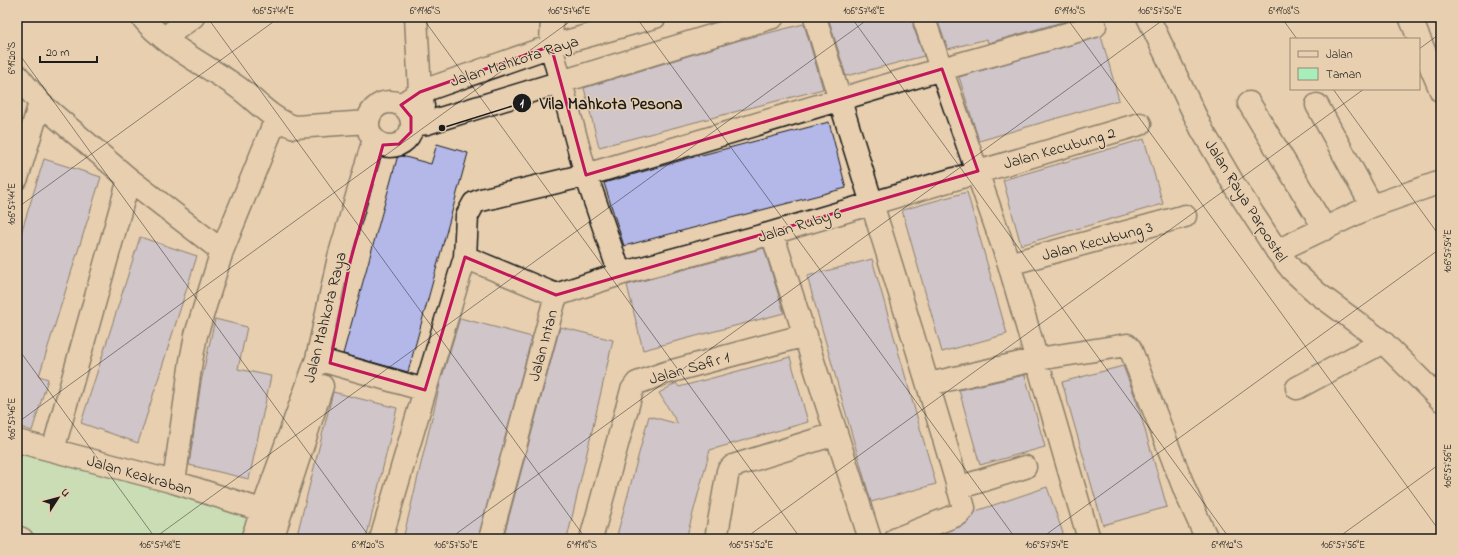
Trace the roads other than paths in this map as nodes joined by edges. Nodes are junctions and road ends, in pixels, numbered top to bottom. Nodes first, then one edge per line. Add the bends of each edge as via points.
1 (142, 17) edge
2 (193, 17) edge
3 (416, 17) edge
4 (552, 17) edge
5 (655, 17) edge
6 (773, 17) edge
7 (815, 17) edge
8 (1410, 17) edge
9 (1153, 19) edge
10 (926, 22) dead end
11 (1095, 26) dead end
12 (164, 38) junction
13 (1419, 38) edge
14 (1420, 41) edge
15 (551, 46) junction
16 (942, 69) junction
17 (17, 76) edge
18 (561, 82) junction
19 (1441, 91) edge
20 (420, 92) junction
21 (839, 99) junction
22 (40, 103) junction
23 (1250, 103) dead end
24 (401, 105) junction
25 (1317, 105) dead end
26 (276, 119) junction
27 (420, 124) junction
28 (1140, 124) dead end
29 (375, 135) junction
30 (978, 170) junction
31 (586, 175) junction
32 (17, 178) edge
33 (129, 179) junction
34 (1441, 182) edge
35 (870, 203) junction
36 (1372, 206) junction
37 (1185, 216) dead end
38 (1325, 229) junction
39 (772, 233) junction
40 (222, 251) junction
41 (1277, 251) junction
42 (465, 257) junction
43 (1009, 264) junction
44 (620, 274) junction
45 (556, 295) junction
46 (806, 335) junction
47 (1383, 342) junction
48 (1038, 359) junction
49 (323, 361) junction
50 (929, 384) junction
51 (1297, 388) dead end
52 (426, 390) junction
53 (1441, 400) edge
54 (835, 434) junction
55 (17, 441) edge
56 (53, 450) junction
57 (1025, 467) dead end
58 (174, 482) junction
59 (958, 488) junction
60 (261, 510) junction
61 (17, 537) edge
62 (22, 539) edge
63 (252, 539) edge
64 (272, 539) edge
65 (382, 539) edge
66 (490, 539) edge
67 (591, 539) edge
68 (716, 539) edge
69 (870, 539) edge
70 (896, 539) edge
71 (1089, 539) edge
72 (1207, 539) edge

1 - 12 street
2 - 12 street
3 - 20 street
4 - 15 street
5 - 15 street, Jalan Mahkota Raya
6 - 18 street
7 - 21 street
8 - 13 street
9 - 41 street, Jalan Raya Parpostel via 1202,130
10 - 16 street
11 - 16 street
12 - 26 street via 237,87
14 - 19 street
15 - 18 street
15 - 20 street, Jalan Mahkota Raya
16 - 21 street
16 - 30 street
17 - 22 street
18 - 27 street
18 - 31 street
20 - 24 street, Jalan Mahkota Raya
20 - 27 street
21 - 31 street
21 - 35 street
22 - 32 street
22 - 33 street
23 - 38 street
24 - 27 street
24 - 29 street via 393,102 376,107 371,113
25 - 36 street
26 - 29 street via 295,127
26 - 40 street
27 - 29 street via 399,144 390,146
28 - 30 street, Jalan Kecubung 2
29 - 49 street, Jalan Mahkota Raya via 339,257
30 - 35 street, Jalan Ruby 6
30 - 43 street
31 - 42 street via 474,203 467,216
31 - 44 street
33 - 40 street
33 - 56 street
34 - 36 street
35 - 39 street, Jalan Ruby 6
35 - 50 street
36 - 38 street
37 - 43 street, Jalan Kecubung 3
38 - 41 street
39 - 44 street, Jalan Ruby 6
39 - 46 street
40 - 58 street via 196,336
41 - 47 street, Jalan Raya Parpostel via 1292,270 1317,293
42 - 45 street
42 - 52 street
43 - 48 street
44 - 45 street, Jalan Intan
45 - 66 street, Jalan Intan
46 - 54 street
46 - 67 street, Jalan Safir 1 via 637,383 632,390
47 - 51 street
47 - 53 street, Jalan Raya Parpostel
48 - 50 street
48 - 71 street
48 - 72 street via 1122,345 1130,348 1186,494
49 - 52 street
49 - 60 street, Jalan Mahkota Raya
49 - 64 street, Jalan Mahkota Raya
50 - 59 street
52 - 65 street
54 - 68 street via 733,466 728,471
54 - 69 street
55 - 56 street, Jalan Keakraban
56 - 58 street, Jalan Keakraban
57 - 59 street
58 - 60 street, Jalan Keakraban
59 - 70 street via 964,508 959,514
60 - 63 street, Jalan Mahkota Raya
61 - 62 street

